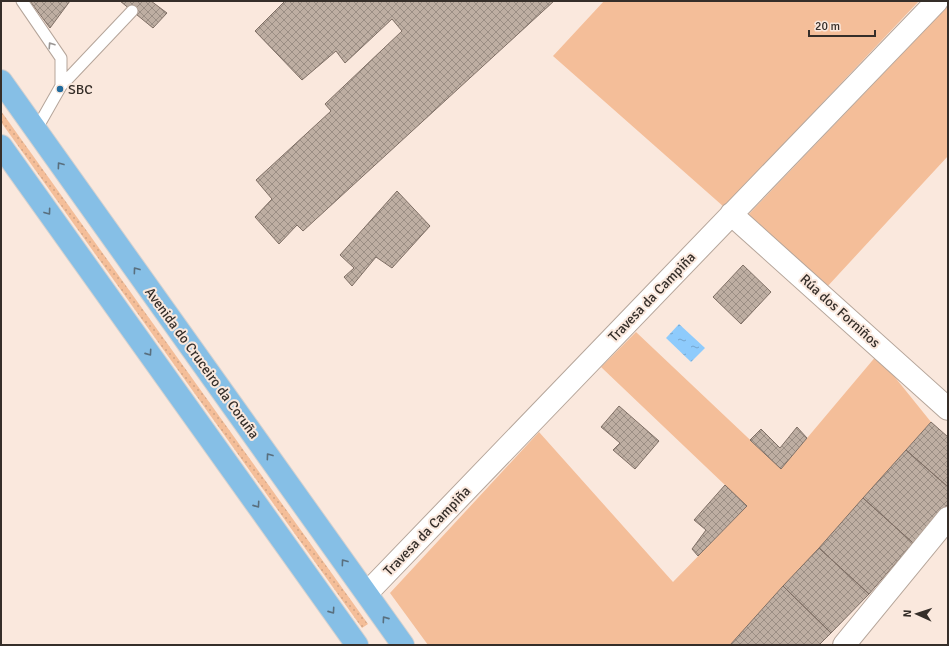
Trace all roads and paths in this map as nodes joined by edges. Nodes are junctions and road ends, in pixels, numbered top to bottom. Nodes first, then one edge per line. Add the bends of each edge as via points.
1 (22, 1) edge
2 (937, 1) edge
3 (132, 11) dead end
4 (1, 81) edge
5 (61, 86) junction
6 (36, 130) junction
7 (1, 146) edge
8 (732, 214) junction
9 (948, 409) edge
10 (948, 518) edge
11 (367, 593) junction
12 (357, 645) edge
13 (403, 645) edge
14 (844, 645) edge

5 -> 1 lane via 61,58
2 - 8 street, Travesa da Campiña
3 - 5 lane
4 - 6 main road, Avenida do Cruceiro da Coruña
5 - 6 lane
11 -> 6 main road, Avenida do Cruceiro da Coruña
7 -> 12 main road
8 - 9 street, Rúa dos Forniños
8 - 11 street, Travesa da Campiña
10 - 14 street
13 -> 11 main road, Avenida do Cruceiro da Coruña

